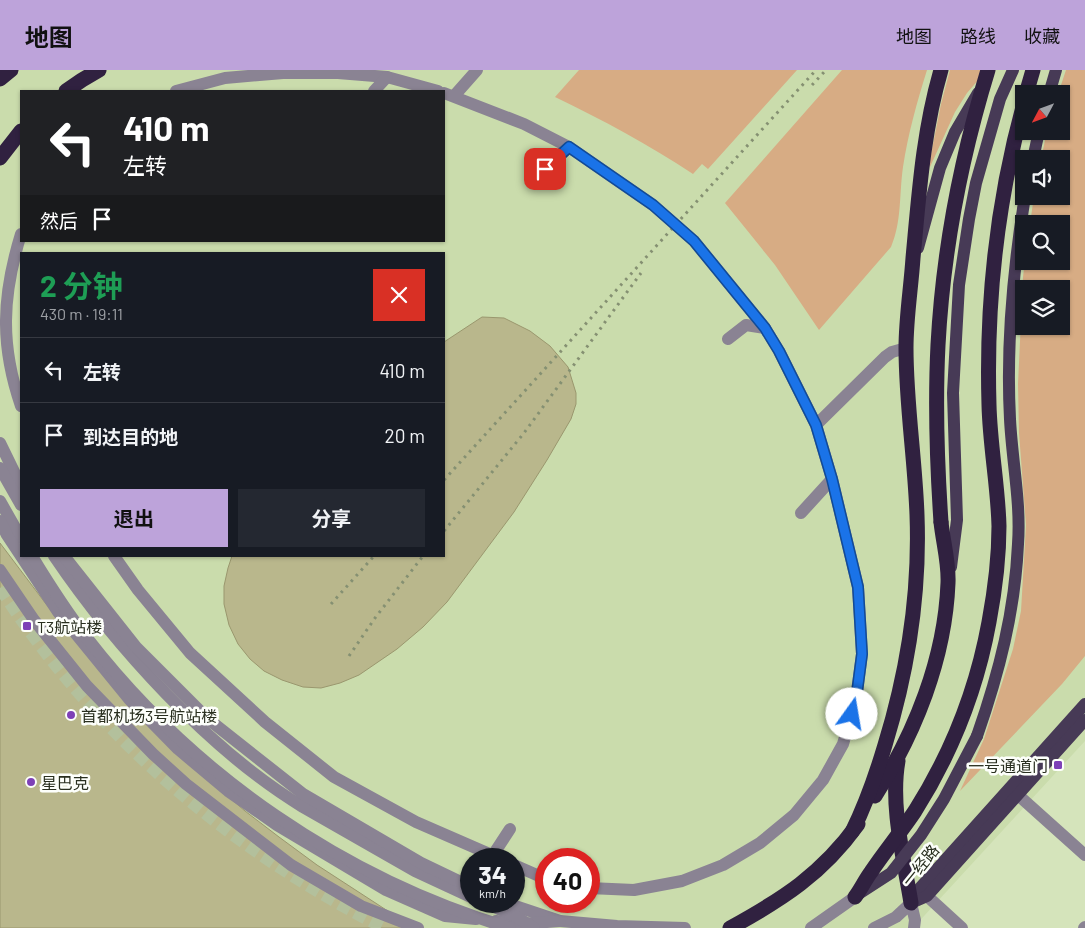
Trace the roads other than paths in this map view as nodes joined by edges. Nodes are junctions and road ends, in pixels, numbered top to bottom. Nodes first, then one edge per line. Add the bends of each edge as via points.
1 (11, 70) edge
2 (99, 70) edge
3 (477, 70) edge
4 (941, 70) edge
5 (988, 70) edge
6 (995, 70) edge
7 (1013, 70) edge
8 (1033, 70) edge
9 (1056, 70) edge
10 (387, 77) junction
11 (0, 79) edge
12 (1029, 85) edge
13 (1052, 85) edge
14 (67, 90) edge
15 (180, 90) edge
16 (375, 90) edge
17 (434, 90) edge
18 (449, 94) edge
19 (20, 132) edge
20 (1015, 140) edge
21 (569, 147) junction
22 (0, 158) edge
23 (545, 169) dead end
24 (1024, 205) edge
25 (20, 237) edge
26 (913, 265) junction
27 (765, 328) junction
28 (728, 339) dead end
29 (906, 348) junction
30 (20, 403) edge
31 (816, 425) junction
32 (0, 443) edge
33 (0, 468) edge
34 (832, 479) junction
35 (20, 484) edge
36 (0, 500) edge
37 (20, 503) edge
38 (801, 513) dead end
39 (0, 521) edge
40 (20, 536) edge
41 (20, 555) edge
42 (22, 557) edge
43 (33, 557) edge
44 (55, 557) edge
45 (65, 557) edge
46 (115, 557) edge
47 (0, 570) edge
48 (948, 582) junction
49 (1085, 704) edge
50 (1085, 720) edge
51 (900, 751) junction
52 (1018, 795) junction
53 (510, 829) dead end
54 (852, 832) junction
55 (476, 848) edge
56 (501, 848) edge
57 (1085, 856) edge
58 (460, 882) edge
59 (600, 888) edge
60 (460, 892) edge
61 (927, 896) junction
62 (855, 897) junction
63 (911, 904) junction
64 (525, 909) edge
65 (509, 913) edge
66 (560, 921) junction
67 (892, 923) edge
68 (418, 928) edge
69 (510, 928) edge
70 (534, 928) edge
71 (686, 928) edge
72 (730, 928) edge
73 (811, 928) edge
74 (874, 928) edge
75 (914, 928) edge
76 (962, 928) edge

1 - 11 highway
2 - 14 highway
3 - 18 street
4 - 26 highway via 924,145
5 - 48 highway, bridge via 956,201 940,310 936,417 941,522
6 - 26 main road via 951,141 940,168
7 - 48 main road via 1000,99 980,170 960,277 953,393 957,530
8 - 12 highway
9 - 13 main road
10 - 15 street via 282,73 225,78
10 - 16 street
10 - 17 street
18 - 21 street via 524,124
19 - 22 highway
20 - 62 highway, bridge via 1006,181 992,285 989,406 999,524 997,569 989,622 976,679 943,760 915,811
21 - 23 street
21 - 27 street via 653,205 694,241
24 - 62 main road, bridge via 1010,336 1010,419 1019,524 1010,624 1001,661 977,736 944,799 891,873
25 - 30 street via 11,266 4,313 7,362
26 - 29 highway
27 - 28 street via 746,325
27 - 31 street
29 - 31 street via 885,357
29 - 54 highway via 918,532 912,628 894,717 875,777
31 - 34 street
32 - 35 street
33 - 37 street
34 - 38 street
34 - 59 street via 858,587 862,654 856,700 844,744 823,780 794,815 760,843 723,865 682,882 634,890
36 - 40 street
39 - 41 street
42 - 66 street via 58,612 129,700 178,749 228,791 277,825 386,890 445,916 521,924
43 - 69 street, bridge via 78,626 124,682 183,742 248,795 314,839 377,875 445,906
44 - 60 street via 144,669 180,707 240,760 302,807 411,869
45 - 58 street via 136,647 208,719 302,794 421,863
46 - 55 street via 190,653 265,722 334,777 416,822
47 - 68 street via 34,620 87,686 186,784 291,865 361,906
48 - 51 highway via 934,666 919,711
49 - 63 main road, 一经路 via 919,889
50 - 52 main road, 一经路
51 - 54 highway
51 - 63 highway via 896,803
52 - 57 street
52 - 61 main road, 一经路
53 - 56 street
54 - 72 highway via 834,854 799,886
61 - 63 main road, 一经路
61 - 76 street
62 - 73 street
63 - 67 street
63 - 75 street
64 - 66 street
65 - 70 street, bridge
66 - 71 street
67 - 74 street

